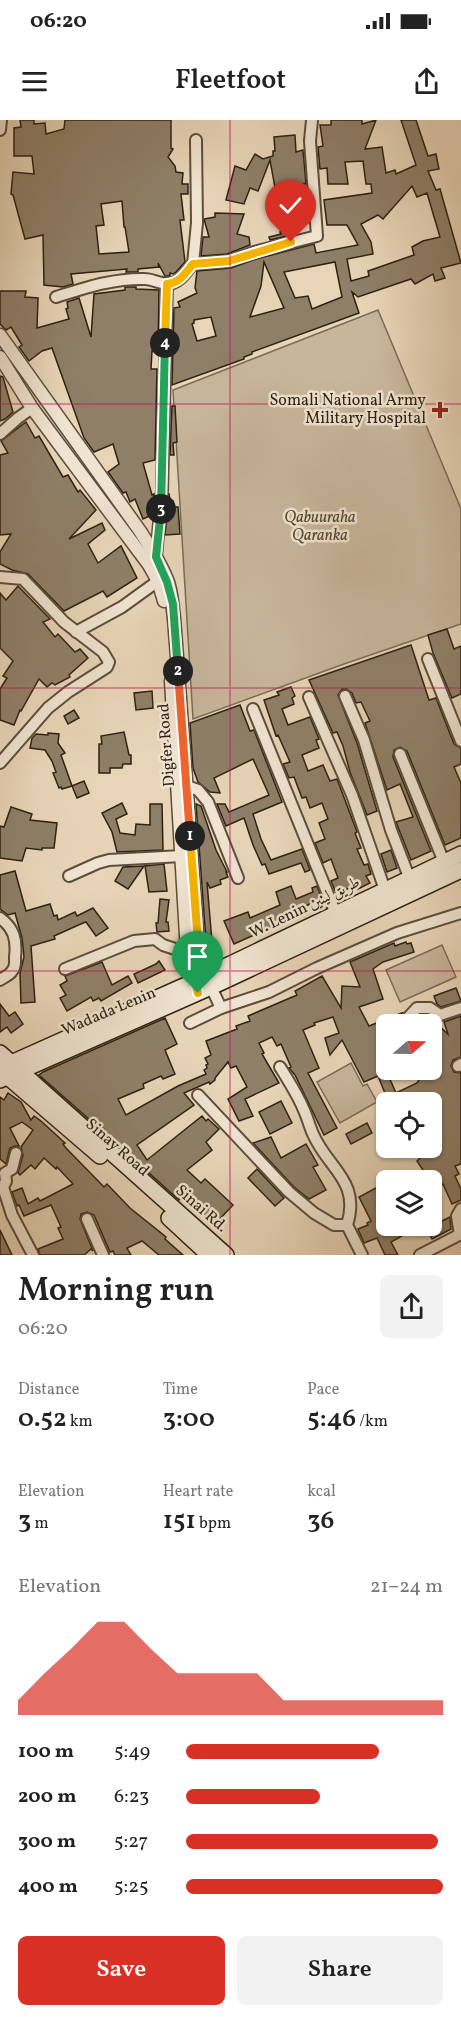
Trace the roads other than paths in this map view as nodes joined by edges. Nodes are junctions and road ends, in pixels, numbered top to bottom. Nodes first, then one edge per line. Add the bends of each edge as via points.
1 (1, 120) edge
2 (312, 120) edge
3 (0, 130) edge
4 (196, 140) dead end
5 (193, 264) junction
6 (167, 284) junction
7 (56, 297) dead end
8 (0, 335) edge
9 (0, 357) edge
10 (32, 408) junction
11 (0, 434) edge
12 (156, 557) junction
13 (0, 577) edge
14 (158, 581) junction
15 (76, 632) junction
16 (428, 659) dead end
17 (345, 696) dead end
18 (309, 697) dead end
19 (253, 709) dead end
20 (461, 741) edge
21 (400, 754) dead end
22 (0, 763) edge
23 (187, 786) junction
24 (461, 855) edge
25 (182, 856) junction
26 (444, 862) junction
27 (461, 870) edge
28 (69, 876) dead end
29 (410, 877) junction
30 (238, 878) dead end
31 (385, 890) junction
32 (461, 913) edge
33 (336, 914) junction
34 (0, 918) edge
35 (187, 953) junction
36 (65, 969) dead end
37 (0, 980) edge
38 (202, 984) junction
39 (221, 1008) junction
40 (461, 1008) edge
41 (412, 1014) edge
42 (439, 1014) edge
43 (442, 1014) edge
44 (190, 1023) dead end
45 (280, 1067) dead end
46 (5, 1069) edge
47 (198, 1095) dead end
48 (75, 1128) junction
49 (16, 1153) dead end
50 (1, 1187) edge
51 (461, 1209) edge
52 (87, 1219) dead end
53 (347, 1225) junction
54 (460, 1234) edge
55 (33, 1255) edge
56 (104, 1255) edge
57 (209, 1255) edge
58 (226, 1255) edge
59 (363, 1255) edge
60 (420, 1255) edge

1 - 3 street
2 - 5 street via 317,236 229,261
4 - 5 street via 197,223
5 - 6 street via 182,278
6 - 7 street via 133,280 100,284
6 - 12 street via 162,490
8 - 12 street, Digfer Road
9 - 10 street, Digfer Road
10 - 11 street
10 - 14 street, Digfer Road
12 - 23 street, Digfer Road via 173,604
13 - 15 street via 23,579
14 - 15 street via 122,607
14 - 25 street, Digfer Road via 167,616
15 - 22 street via 103,652 107,667 48,708
16 - 20 street
17 - 29 street via 364,740 390,830
18 - 31 street via 352,795
19 - 33 street
21 - 26 street
23 - 30 street via 198,790 208,802
23 - 38 street, Digfer Road
24 - 26 main road, W. Lenin طريق لينين
25 - 28 street via 109,860
25 - 35 street, Digfer Road
26 - 29 main road, W. Lenin طريق لينين
27 - 38 main road
29 - 31 main road, W. Lenin طريق لينين
31 - 33 main road, W. Lenin طريق لينين
32 - 39 street via 398,933 269,992
33 - 38 main road, W. Lenin طريق لينين
34 - 37 street via 16,938 16,948 15,968
35 - 36 street via 155,939 134,941
35 - 38 street, Digfer Road
38 - 39 street
38 - 46 main road, W. Lenin طريق لينين via 92,1026
39 - 44 street
40 - 43 street
41 - 42 street via 417,1008 430,1008
45 - 53 street via 302,1106 313,1136 346,1184 351,1201
46 - 48 main road, Sinay Road
47 - 53 street via 289,1192 334,1225
48 - 57 main road, Sinay Road
48 - 58 main road, Sinai Rd.
49 - 50 street
50 - 55 street
51 - 54 street via 457,1216
52 - 56 street
53 - 59 street
54 - 60 street

